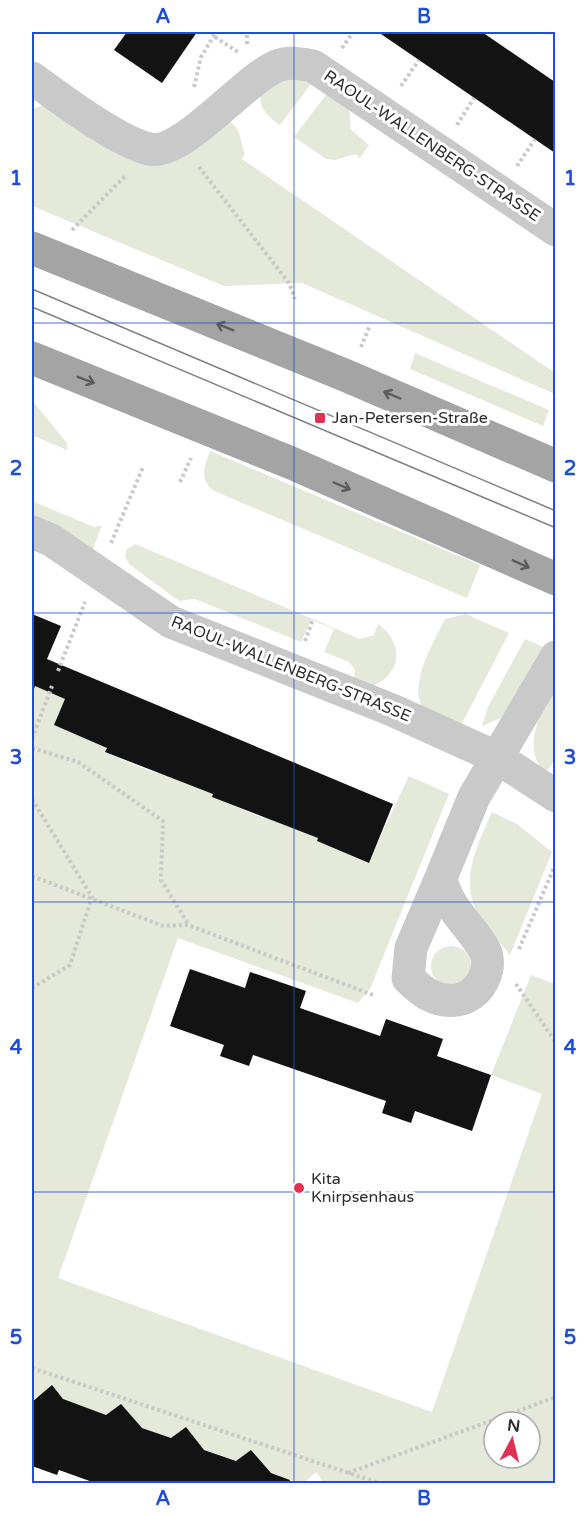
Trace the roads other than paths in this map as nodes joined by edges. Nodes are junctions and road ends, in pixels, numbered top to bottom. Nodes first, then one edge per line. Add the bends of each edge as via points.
1 (32, 78) edge
2 (555, 230) edge
3 (32, 248) edge
4 (32, 358) edge
5 (555, 466) edge
6 (32, 532) edge
7 (555, 579) edge
8 (555, 657) edge
9 (496, 758) junction
10 (555, 796) edge
11 (440, 880) dead end

1 - 2 street, RAOUL-WALLENBERG-STRASSE via 121,137 165,145 278,65 294,62 313,66
5 -> 3 main road via 347,376
4 -> 7 main road via 299,467
6 - 9 street, RAOUL-WALLENBERG-STRASSE via 51,540 171,622 393,710
8 - 9 street
9 - 10 street, RAOUL-WALLENBERG-STRASSE
9 - 11 street via 474,797

